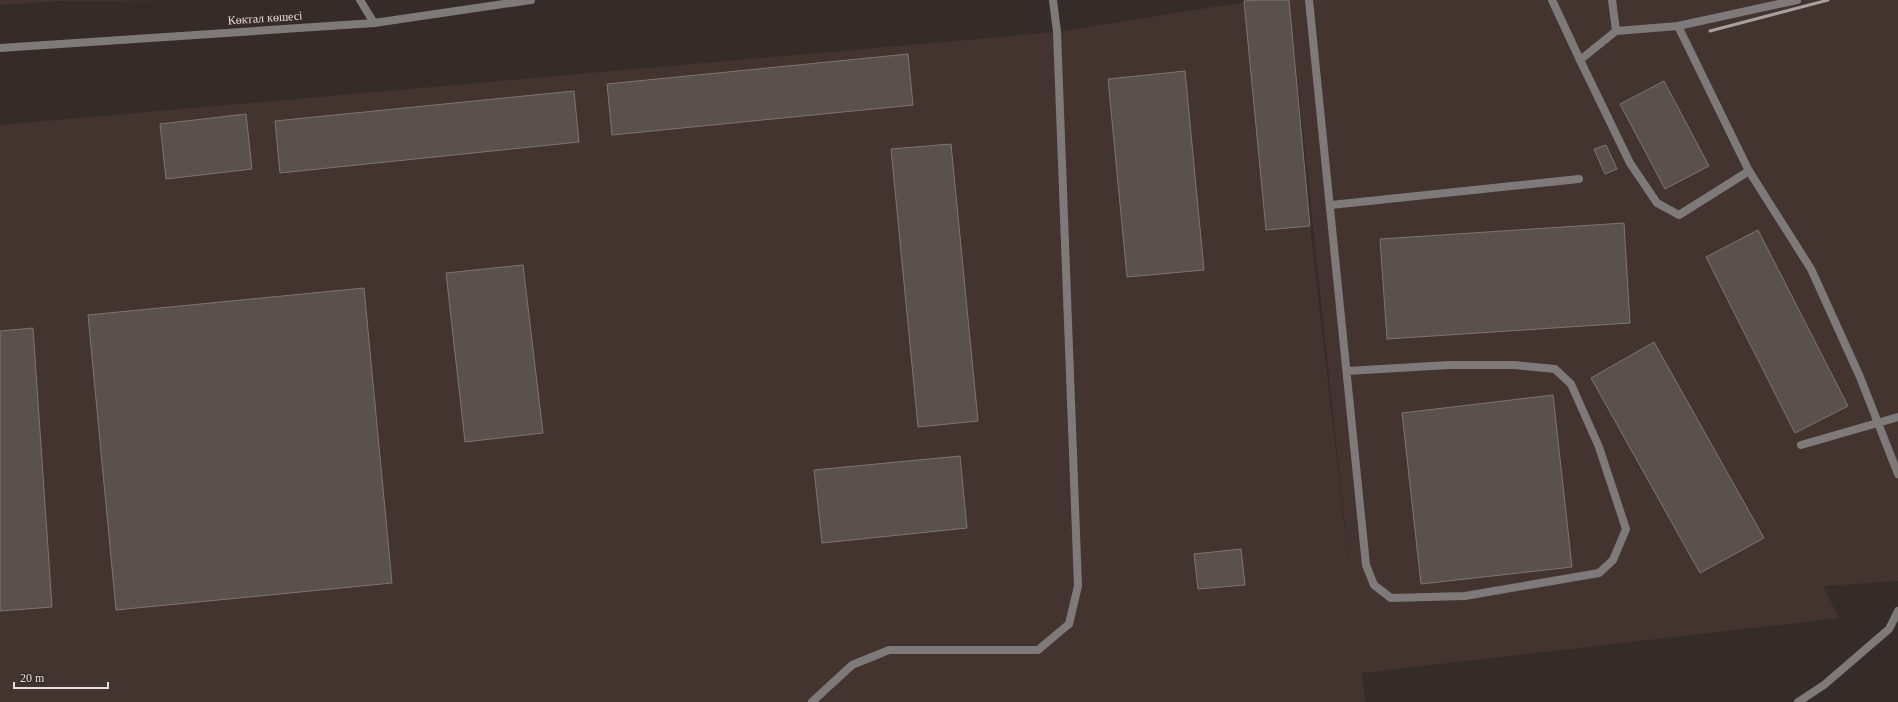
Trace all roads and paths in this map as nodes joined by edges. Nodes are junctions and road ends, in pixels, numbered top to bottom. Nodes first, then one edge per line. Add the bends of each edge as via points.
1 (360, 0) edge
2 (531, 0) edge
3 (1053, 0) edge
4 (1309, 0) edge
5 (1552, 0) edge
6 (1612, 0) edge
7 (1797, 0) edge
8 (374, 23) junction
9 (1678, 26) junction
10 (1616, 31) junction
11 (0, 48) edge
12 (1580, 60) junction
13 (1749, 171) junction
14 (1579, 179) dead end
15 (1331, 205) junction
16 (1347, 371) junction
17 (1898, 417) edge
18 (1878, 422) junction
19 (1801, 445) dead end
20 (1898, 474) edge
21 (1898, 611) edge
22 (812, 702) edge
23 (1798, 702) edge

1 - 8 lane
2 - 8 lane, Көктал көшесі
3 - 22 lane via 1057,32 1078,586 1069,624 1038,650 889,650 852,665
4 - 15 lane
5 - 12 lane
6 - 10 lane
7 - 9 lane
8 - 11 lane, Көктал көшесі
9 - 10 lane
9 - 13 lane
10 - 12 lane
12 - 13 lane via 1630,163 1657,203 1679,215
13 - 18 lane via 1811,269
14 - 15 lane
15 - 16 lane
16 - 16 lane via 1366,565 1374,585 1391,598 1472,595 1599,573 1613,560 1626,530 1599,447 1571,384 1554,368 1449,365
17 - 18 lane
18 - 19 lane
18 - 20 lane
21 - 23 lane via 1888,629 1824,685

